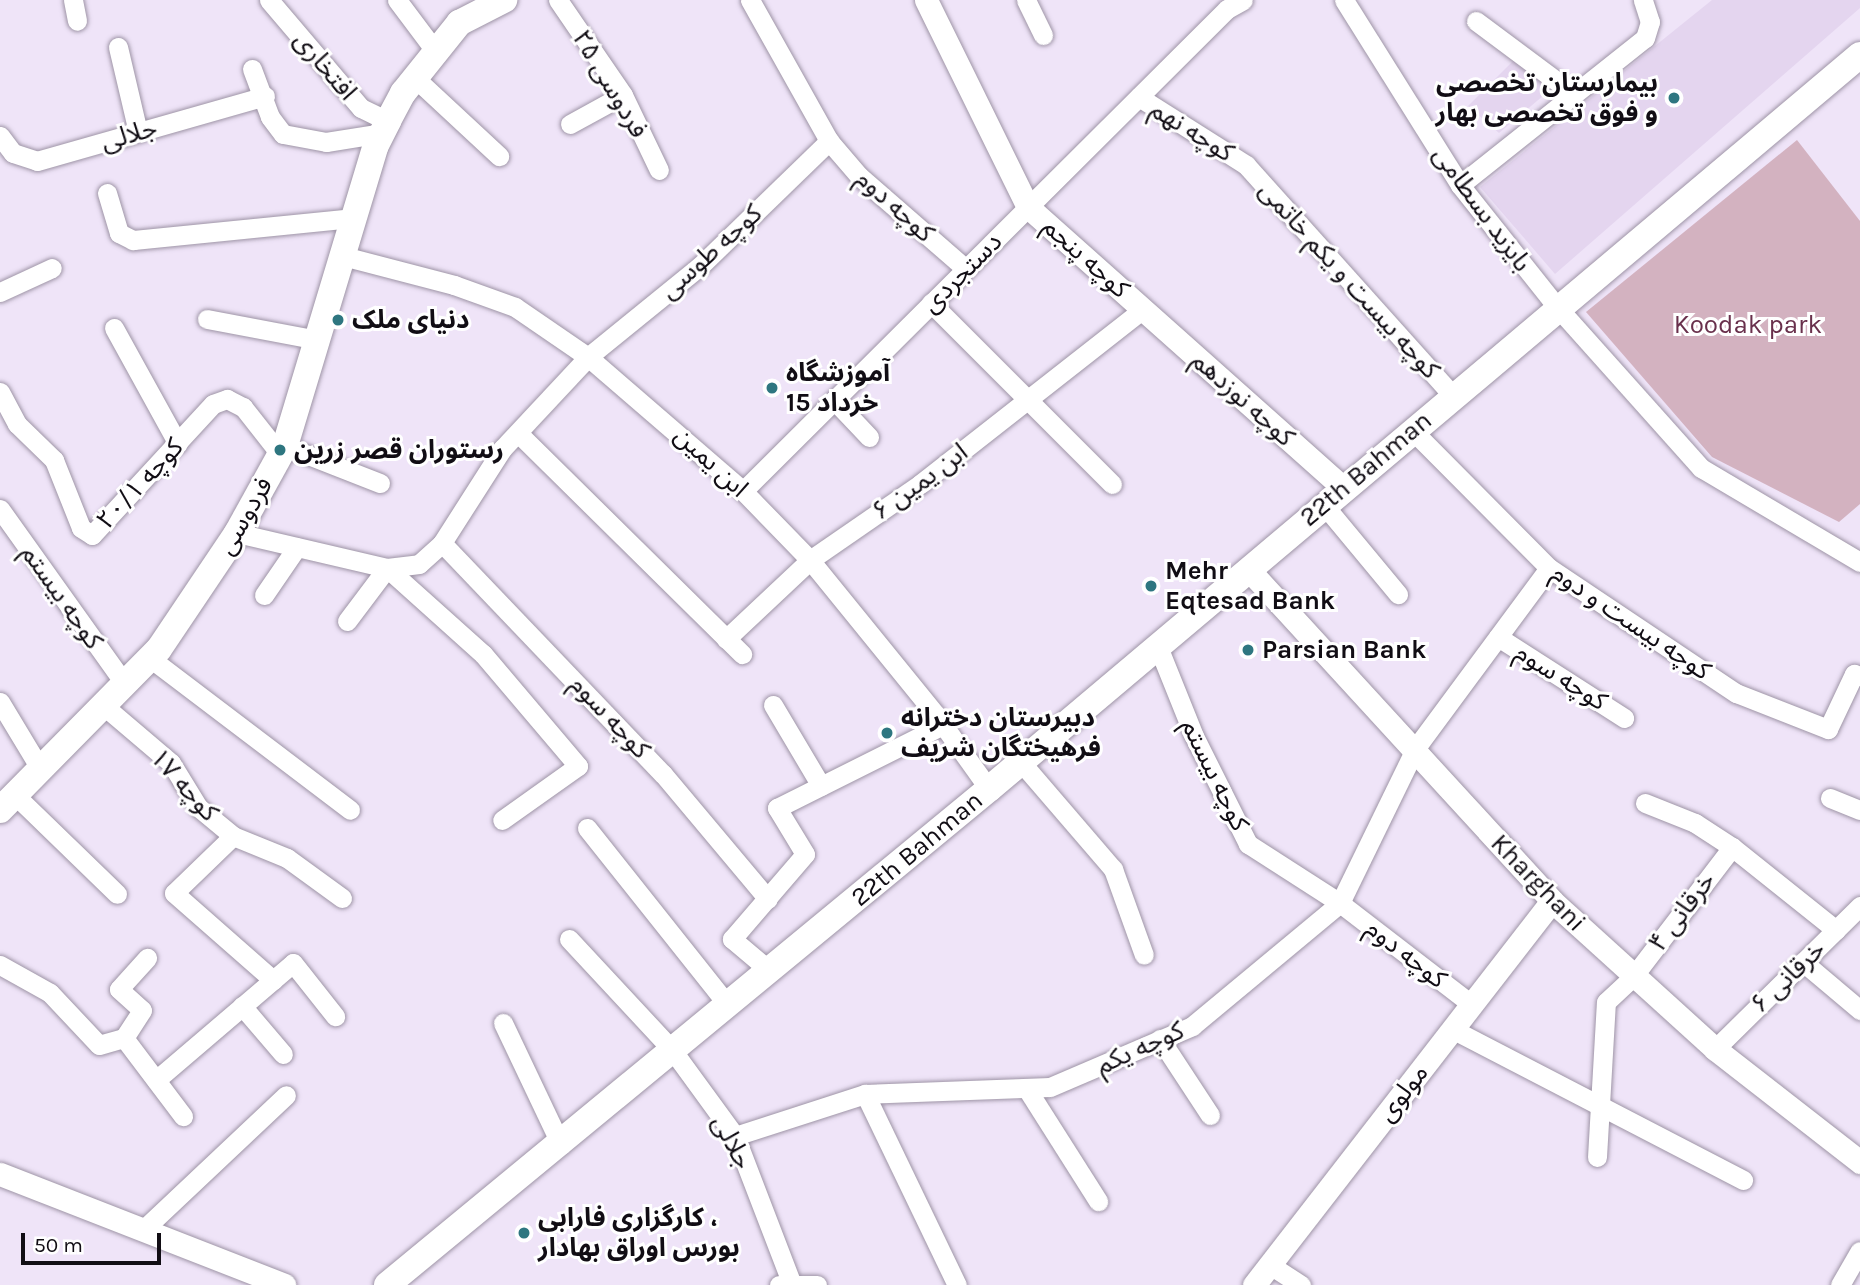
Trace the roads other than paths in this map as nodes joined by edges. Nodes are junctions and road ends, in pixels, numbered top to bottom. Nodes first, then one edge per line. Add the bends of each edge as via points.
1 (73, 0) edge
2 (269, 0) edge
3 (397, 0) edge
4 (504, 0) edge
5 (558, 0) edge
6 (750, 0) edge
7 (926, 0) edge
8 (1026, 0) edge
9 (1243, 0) edge
10 (1344, 0) edge
11 (1643, 0) edge
12 (77, 21) dead end
13 (1476, 21) dead end
14 (1043, 35) dead end
15 (118, 47) dead end
16 (436, 52) junction
17 (1859, 58) edge
18 (253, 69) dead end
19 (415, 78) junction
20 (1574, 93) junction
21 (623, 95) junction
22 (265, 96) junction
23 (1139, 97) junction
24 (570, 124) dead end
25 (385, 127) junction
26 (138, 132) junction
27 (0, 136) edge
28 (829, 141) junction
29 (499, 156) dead end
30 (1246, 165) joint
31 (659, 170) dead end
32 (1460, 186) junction
33 (107, 193) dead end
34 (1028, 207) junction
35 (355, 218) junction
36 (343, 256) junction
37 (51, 268) dead end
38 (965, 268) junction
39 (0, 292) edge
40 (931, 303) junction
41 (1558, 308) junction
42 (1143, 309) junction
43 (207, 319) dead end
44 (114, 328) dead end
45 (318, 340) junction
46 (588, 356) junction
47 (0, 392) edge
48 (1453, 396) junction
49 (834, 400) junction
50 (1027, 401) junction
51 (1412, 430) junction
52 (518, 433) junction
53 (869, 437) dead end
54 (178, 443) junction
55 (283, 450) junction
56 (380, 482) dead end
57 (1112, 484) dead end
58 (743, 491) junction
59 (1334, 497) junction
60 (0, 509) edge
61 (237, 533) junction
62 (442, 543) junction
63 (297, 547) junction
64 (810, 559) junction
65 (1860, 562) edge
66 (387, 568) junction
67 (1549, 568) junction
68 (1249, 570) junction
69 (1398, 594) dead end
70 (264, 595) dead end
71 (347, 621) dead end
72 (1498, 638) junction
73 (726, 639) junction
74 (1157, 644) junction
75 (742, 654) dead end
76 (150, 658) junction
77 (1860, 676) edge
78 (125, 684) junction
79 (0, 702) edge
80 (773, 705) dead end
81 (104, 706) junction
82 (1623, 718) dead end
83 (943, 725) junction
84 (1415, 749) junction
85 (1020, 761) junction
86 (41, 770) junction
87 (821, 786) junction
88 (989, 789) junction
89 (1830, 798) dead end
90 (8, 803) edge
91 (1644, 803) dead end
92 (350, 810) dead end
93 (1860, 810) edge
94 (502, 820) dead end
95 (587, 828) dead end
96 (233, 836) junction
97 (1732, 847) junction
98 (117, 894) dead end
99 (342, 898) dead end
100 (768, 899) junction
101 (1552, 901) junction
102 (1340, 904) junction
103 (1858, 912) edge
104 (1836, 930) junction
105 (569, 939) dead end
106 (1144, 955) dead end
107 (147, 958) dead end
108 (1803, 962) junction
109 (0, 965) edge
110 (770, 971) junction
111 (1632, 978) junction
112 (273, 980) junction
113 (1471, 1004) junction
114 (728, 1005) junction
115 (242, 1006) junction
116 (1860, 1010) edge
117 (335, 1016) dead end
118 (503, 1023) dead end
119 (1452, 1029) junction
120 (124, 1038) junction
121 (1160, 1039) junction
122 (1715, 1049) junction
123 (673, 1051) junction
124 (283, 1054) dead end
125 (156, 1080) junction
126 (1027, 1089) junction
127 (865, 1094) junction
128 (286, 1096) dead end
129 (1599, 1105) junction
130 (1210, 1115) dead end
131 (184, 1116) dead end
132 (735, 1136) junction
133 (561, 1145) junction
134 (1597, 1157) dead end
135 (1860, 1162) edge
136 (0, 1174) edge
137 (1744, 1180) dead end
138 (1098, 1201) dead end
139 (144, 1229) junction
140 (1860, 1251) edge
141 (1270, 1265) junction
142 (785, 1283) edge
143 (284, 1285) edge
144 (387, 1285) edge
145 (817, 1285) edge
146 (957, 1285) edge
147 (1254, 1285) edge
148 (1301, 1285) edge
149 (1840, 1285) edge

1 - 12 street
2 - 25 street, افتخاری via 360,108
3 - 16 street
4 - 16 main road, فردوسی via 459,23
5 - 21 street, فردوسی ۲۵
6 - 28 street, کوچه دوم
7 - 34 street
8 - 14 street
9 - 23 street, دستجردی via 1227,9
10 - 32 street, بایزید بسطامی
11 - 20 street via 1650,22 1645,38
13 - 20 street
15 - 26 street
16 - 19 main road, فردوسی
17 - 41 main road, 22th Bahman
18 - 22 street
19 - 25 main road, فردوسی
19 - 29 street
20 - 32 street
21 - 24 street
21 - 31 street, فردوسی ۲۵
22 - 25 street via 270,117 283,134 326,142
22 - 26 street, جلالی
23 - 30 street, کوچه نهم
23 - 34 street, دستجردی
25 - 35 main road, فردوسی
26 - 27 street, جلالی via 37,161 13,153
28 - 38 street, کوچه دوم via 859,176
28 - 46 street, کوچه طوسی via 700,266
30 - 48 street, کوچه بیست و یکم خاتمی
32 - 41 street, بایزید بسطامی
33 - 35 street via 119,233 133,240
34 - 38 street, دستجردی
34 - 42 street, کوچه پنجم
35 - 36 main road, فردوسی
36 - 45 main road, فردوسی
36 - 46 street, ابن یمین via 454,285 515,307
37 - 39 street
38 - 40 street, دستجردی
40 - 49 street, دستجردی
40 - 50 street
41 - 48 main road, 22th Bahman
41 - 65 street, بایزید بسطامی via 1702,468
42 - 50 street
42 - 59 street, کوچه نوزدهم
43 - 45 street
44 - 54 street
45 - 55 main road, فردوسی
46 - 52 street, کوچه طوسی
46 - 58 street, ابن یمین
47 - 54 street, کوچه ۲۰/۱ via 17,424 54,460 80,528 92,535
48 - 51 main road, 22th Bahman
49 - 53 street
49 - 58 street, دستجردی
50 - 57 street
50 - 64 street, ابن یمین ۶ via 920,484
51 - 59 main road, 22th Bahman
51 - 67 street, کوچه بیست و دوم
52 - 62 street, کوچه طوسی via 502,449
52 - 73 street
54 - 55 street, کوچه ۲۰/۱ via 213,404 227,399 243,407
55 - 56 street
55 - 61 main road, فردوسی
58 - 64 street, ابن یمین
59 - 68 main road, 22th Bahman
59 - 69 street
60 - 78 street, کوچه بیستم
61 - 63 street
61 - 76 main road, فردوسی
62 - 66 street, کوچه طوسی via 419,564
62 - 100 street, کوچه سوم via 663,774
63 - 66 street
63 - 70 street
64 - 73 street, ابن یمین ۶
64 - 83 street, ابن یمین
66 - 71 street
66 - 94 street via 483,654 578,766
67 - 72 street
67 - 77 street, کوچه بیست و دوم via 1736,693 1828,729 1854,674
68 - 74 main road, 22th Bahman
68 - 84 street, Kharghani
72 - 82 street, کوچه سوم
72 - 84 street
73 - 75 street
74 - 85 main road, 22th Bahman
74 - 102 street, کوچه بیستم via 1194,736 1248,844
76 - 78 main road, فردوسی
76 - 92 street
78 - 81 main road, فردوسی
79 - 86 street
80 - 87 street
81 - 86 main road, فردوسی
81 - 96 street, ۱۷ کوچه via 171,764 198,807
83 - 87 street
83 - 88 street, ابن یمین
84 - 101 street, Kharghani
84 - 102 street, کوچه یکم
85 - 88 main road, 22th Bahman
85 - 106 street via 1113,869
86 - 90 main road, فردوسی
87 - 100 street via 777,808 804,854
88 - 110 main road, 22th Bahman
89 - 93 street
90 - 98 street
91 - 97 street via 1695,823
95 - 114 street
96 - 99 street, ۱۷ کوچه via 287,858
96 - 112 street via 174,893
97 - 104 street
97 - 111 street, خرقانی ۴
100 - 110 street via 732,939
101 - 111 street, Kharghani
101 - 113 street, مولوی
102 - 113 street, کوچه دوم
102 - 121 street, کوچه یکم via 1192,1026
103 - 104 street, خرقانی ۶
104 - 108 street, خرقانی ۶
105 - 123 street, جلالی
107 - 120 street via 119,989 142,1010
108 - 116 street
108 - 122 street, خرقانی ۶
109 - 120 street via 50,993 99,1045
110 - 114 main road, 22th Bahman
111 - 122 street, Kharghani
111 - 129 street, خرقانی ۴ via 1606,1002
112 - 115 street
112 - 117 street via 293,962
113 - 119 street, مولوی
114 - 123 main road, 22th Bahman
115 - 124 street
115 - 125 street
118 - 133 street
119 - 129 street
119 - 141 street, مولوی
120 - 125 street
121 - 126 street, کوچه یکم via 1050,1087
121 - 130 street
122 - 135 street, Kharghani
123 - 132 street, جلالی
123 - 133 main road, 22th Bahman
125 - 131 street
126 - 127 street, کوچه یکم
126 - 138 street
127 - 132 street, کوچه یکم
127 - 146 street
128 - 139 street
129 - 134 street
129 - 137 street
132 - 142 street, جلالی
133 - 144 main road, 22th Bahman
136 - 139 street
139 - 143 street
140 - 149 street
141 - 147 street, مولوی
141 - 148 street
142 - 145 street

